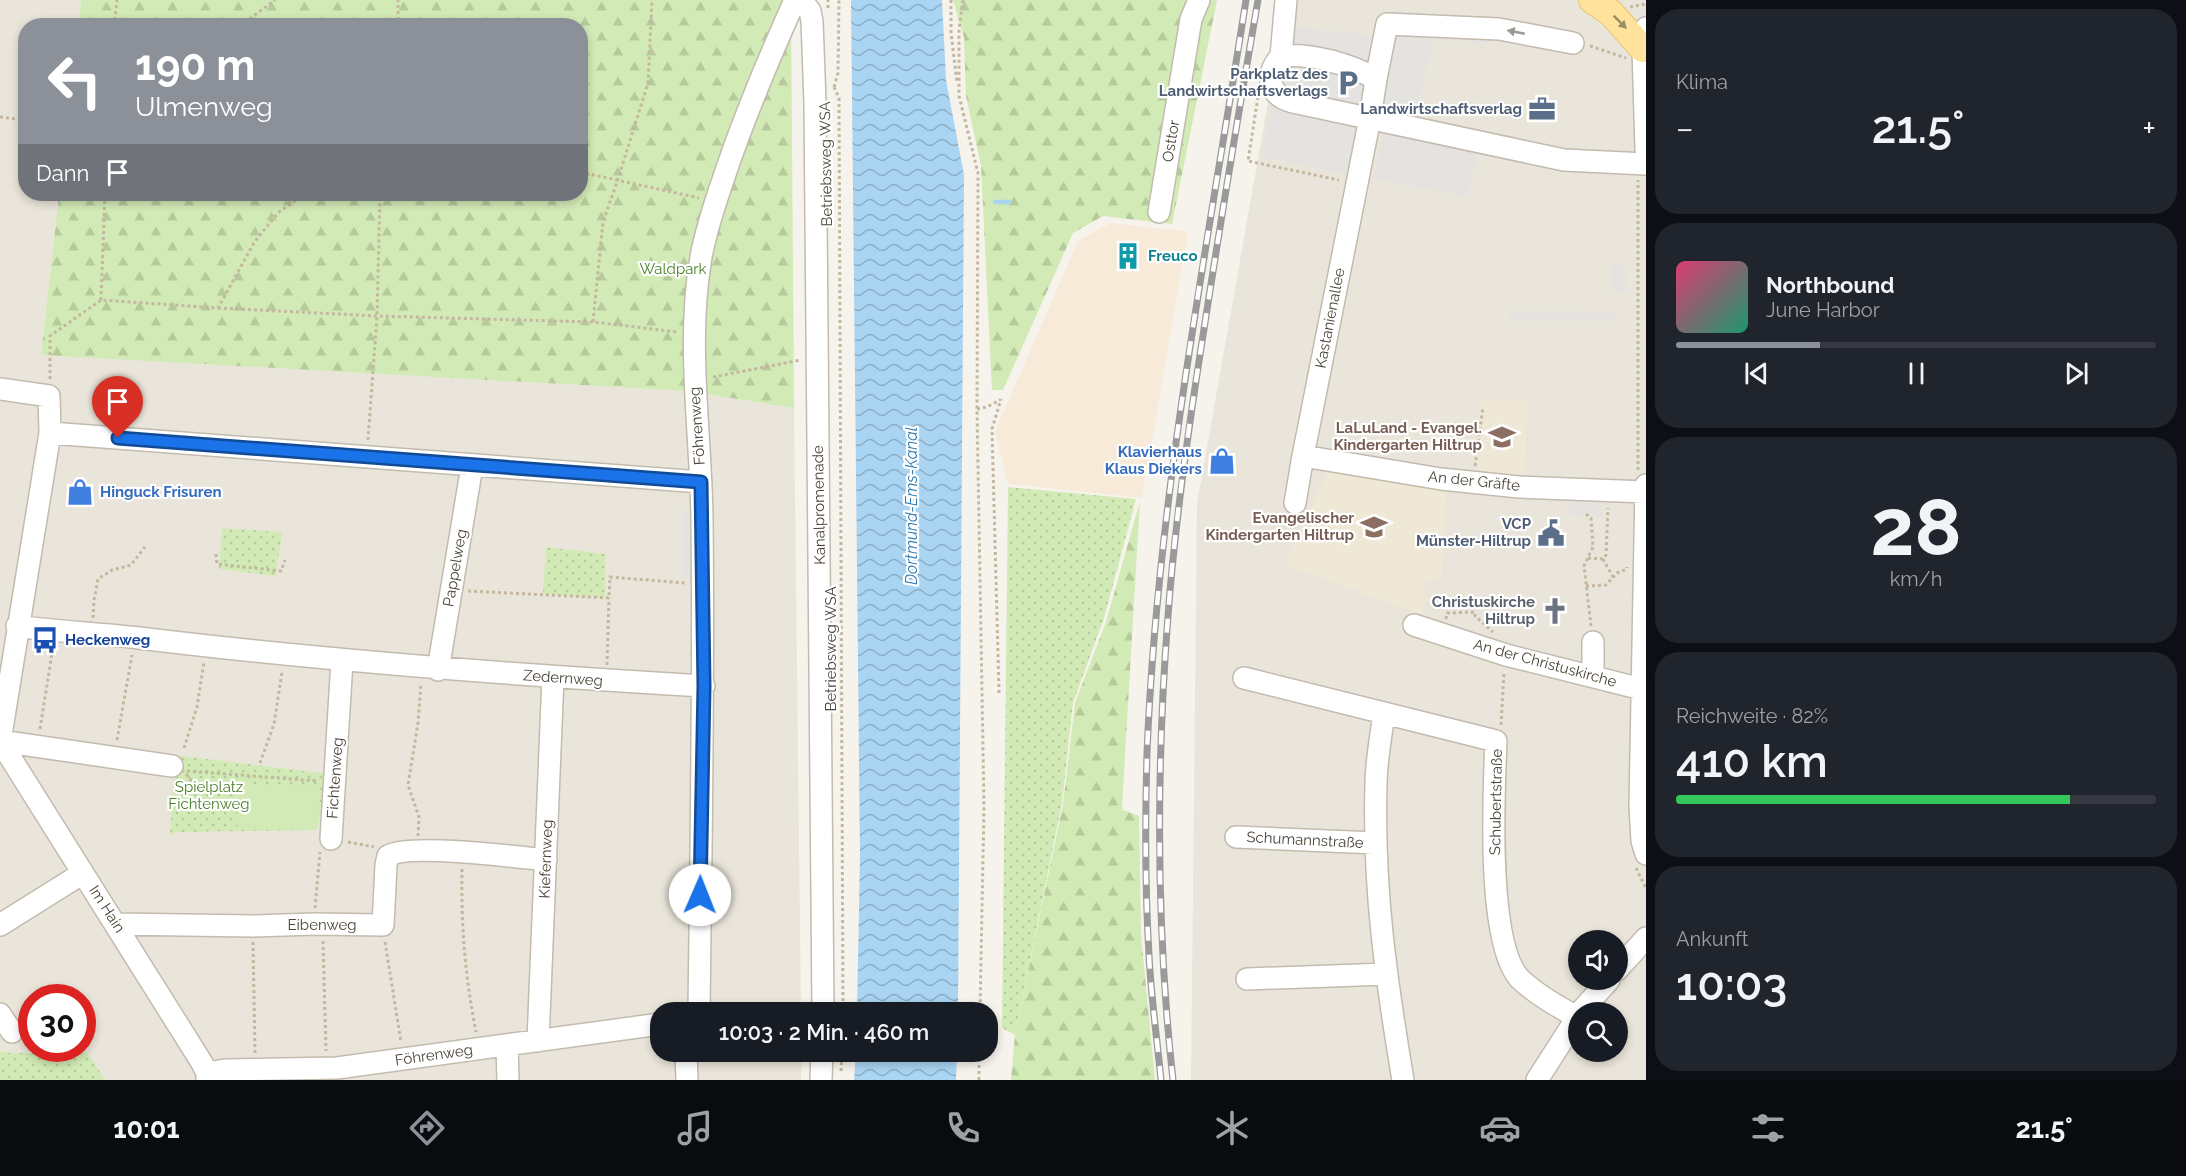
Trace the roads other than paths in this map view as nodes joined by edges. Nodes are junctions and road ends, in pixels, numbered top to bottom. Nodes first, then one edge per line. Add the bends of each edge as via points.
1 (795, 0) edge
2 (801, 0) edge
3 (1199, 0) edge
4 (1592, 0) edge
5 (1286, 5) edge
6 (1573, 43) road end
7 (1640, 45) edge
8 (1281, 56) junction
9 (1376, 79) junction
10 (1368, 126) junction
11 (1646, 150) edge
12 (1646, 164) edge
13 (1159, 212) dead end
14 (0, 389) edge
15 (50, 433) junction
16 (1303, 456) junction
17 (472, 466) junction
18 (701, 482) junction
19 (1642, 490) edge
20 (1295, 503) dead end
21 (1414, 625) dead end
22 (18, 626) junction
23 (1593, 642) road end
24 (342, 661) junction
25 (430, 669) junction
26 (1593, 676) junction
27 (553, 678) junction
28 (1244, 678) dead end
29 (704, 686) junction
30 (1644, 689) edge
31 (1383, 713) junction
32 (0, 741) edge
33 (178, 768) road end
34 (1236, 837) dead end
35 (331, 839) road end
36 (1375, 843) junction
37 (1646, 854) edge
38 (546, 860) junction
39 (83, 873) junction
40 (116, 924) junction
41 (0, 925) edge
42 (1646, 938) edge
43 (1628, 958) edge
44 (1386, 974) junction
45 (1247, 979) dead end
46 (1599, 990) edge
47 (699, 1002) edge
48 (823, 1002) edge
49 (1589, 1002) edge
50 (1568, 1011) edge
51 (0, 1014) edge
52 (650, 1025) edge
53 (1568, 1031) edge
54 (12, 1032) dead end
55 (538, 1041) junction
56 (507, 1046) junction
57 (686, 1062) edge
58 (822, 1062) edge
59 (334, 1072) edge
60 (207, 1076) edge
61 (508, 1080) edge
62 (687, 1080) edge
63 (821, 1080) edge
64 (1403, 1080) edge
65 (1537, 1080) edge

1 - 18 street, Föhrenweg via 737,136 702,256 694,334
2 - 48 street, Kanalpromenade via 812,21 815,103
3 - 13 street, Osttor via 1191,19
4 -> 7 main road via 1611,13
5 - 8 street
6 -> 9 street, Kastanienallee via 1499,29 1387,24
7 - 11 street
8 - 9 street via 1345,64
8 - 10 street via 1273,66 1270,81 1276,94
9 - 10 street, Kastanienallee
10 - 12 street via 1564,160
10 - 16 street, Kastanienallee
14 - 15 street via 49,396
15 - 17 street
15 - 22 street
16 - 19 street, An der Gräfte via 1519,487
16 - 20 street, Kastanienallee
17 - 18 street
17 - 25 street, Pappelweg via 452,590
18 - 29 street, Föhrenweg
19 - 30 street
21 - 26 street, An der Christuskirche via 1506,655
22 - 24 street, Zedernweg
22 - 32 street
23 - 26 street
24 - 25 street, Zedernweg
24 - 35 street, Fichtenweg
25 - 27 street, Zedernweg
26 - 30 street, An der Christuskirche
27 - 29 street, Zedernweg
27 - 38 street, Kiefernweg
28 - 31 street, Schubertstraße
29 - 47 street, Föhrenweg
30 - 37 street via 1640,806
31 - 36 street, Schumannstraße
31 - 50 street, Schubertstraße via 1496,741 1494,848 1505,950 1519,978
32 - 33 street
32 - 39 street, Im Hain
34 - 36 street, Schumannstraße
36 - 44 street, Schumannstraße
38 - 40 street, Eibenweg via 416,849 393,852 386,865 383,925
38 - 55 street, Kiefernweg
39 - 40 street, Im Hain
39 - 41 street
40 - 60 street, Im Hain
42 - 43 street
44 - 45 street
44 - 64 street, Schumannstraße
46 - 49 street
51 - 54 street
52 - 55 street, Föhrenweg
53 - 65 street
55 - 56 street, Föhrenweg
56 - 59 street, Föhrenweg
56 - 61 street
57 - 62 street
58 - 63 street
59 - 60 street, Föhrenweg via 256,1070

